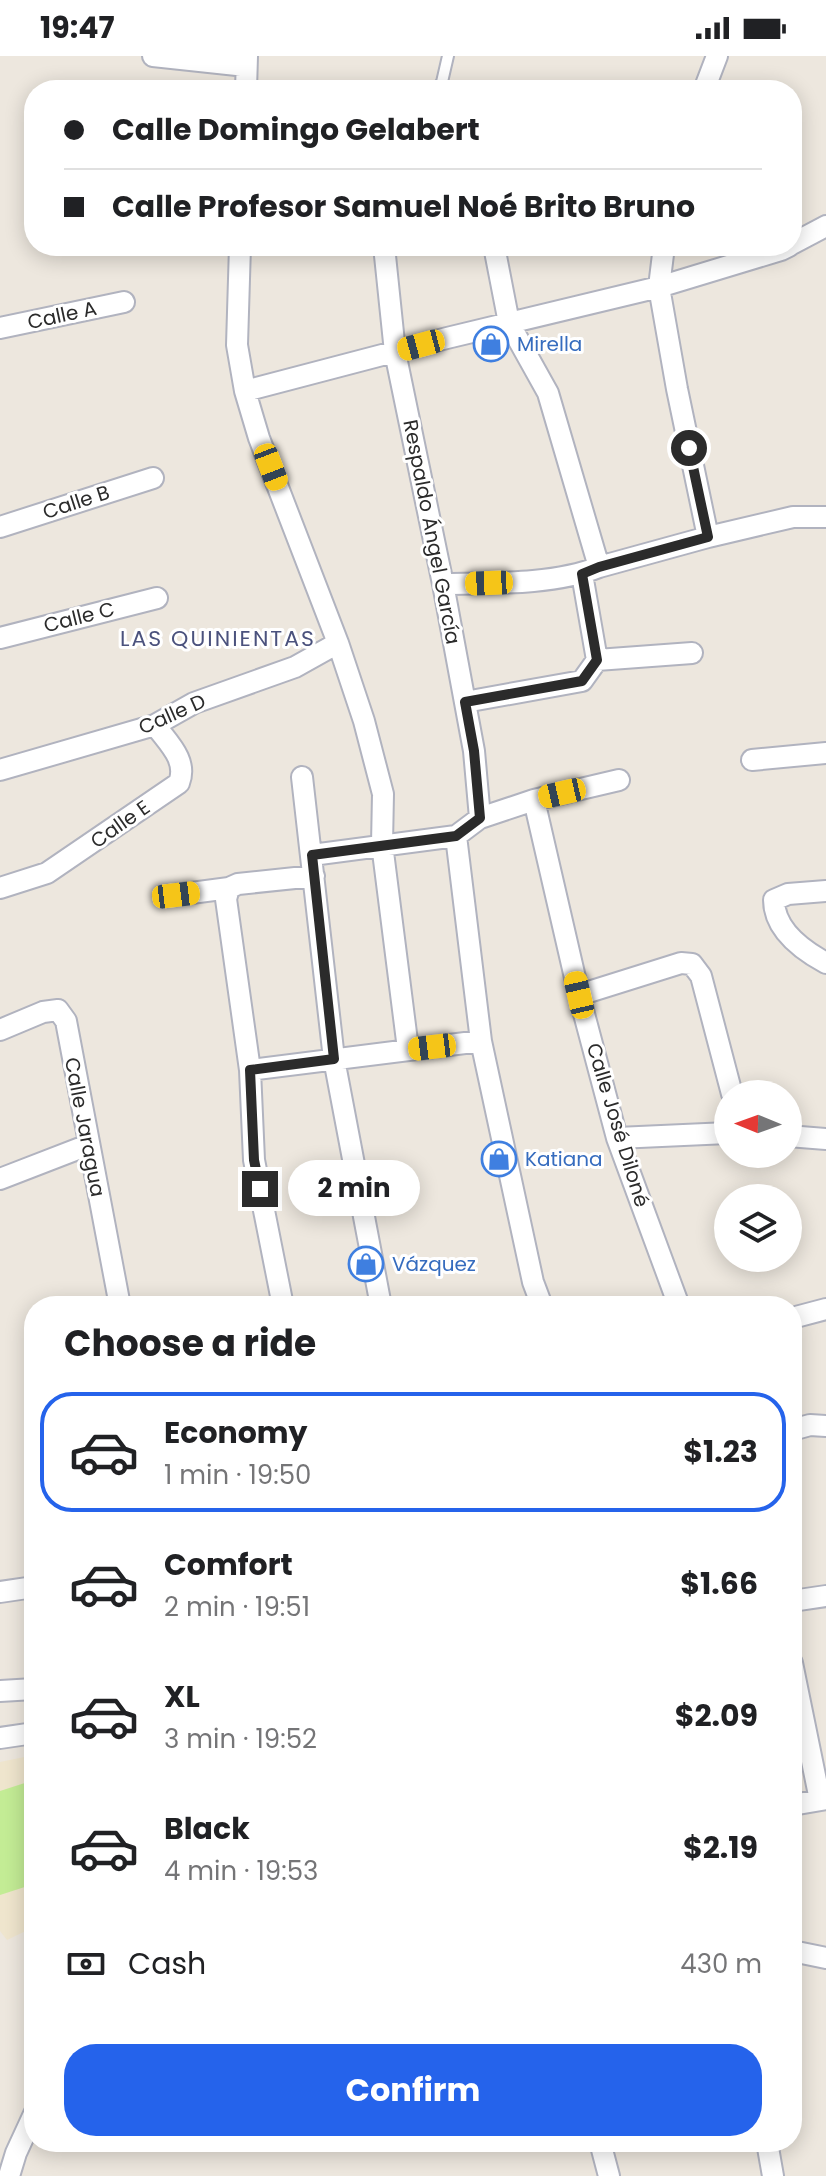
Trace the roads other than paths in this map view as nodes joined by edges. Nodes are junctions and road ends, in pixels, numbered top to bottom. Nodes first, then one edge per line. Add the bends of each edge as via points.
1 (153, 56) edge
2 (448, 56) edge
3 (717, 56) edge
4 (247, 61) edge
5 (442, 80) edge
6 (708, 80) edge
7 (826, 226) edge
8 (802, 239) edge
9 (240, 256) edge
10 (385, 256) edge
11 (496, 256) edge
12 (663, 256) edge
13 (761, 256) edge
14 (659, 287) junction
15 (124, 302) dead end
16 (509, 323) junction
17 (0, 328) edge
18 (395, 352) junction
19 (245, 391) junction
20 (153, 478) dead end
21 (826, 517) edge
22 (0, 527) edge
23 (708, 537) junction
24 (590, 571) junction
25 (443, 584) junction
26 (157, 598) dead end
27 (0, 638) edge
28 (338, 643) junction
29 (692, 653) dead end
30 (597, 660) junction
31 (465, 702) junction
32 (155, 725) junction
33 (826, 753) edge
34 (752, 760) dead end
35 (0, 770) edge
36 (302, 777) dead end
37 (619, 780) dead end
38 (534, 800) junction
39 (480, 818) junction
40 (456, 836) junction
41 (382, 844) junction
42 (313, 865) junction
43 (0, 888) edge
44 (229, 888) junction
45 (826, 891) edge
46 (176, 895) dead end
47 (826, 963) edge
48 (579, 995) junction
49 (0, 1030) edge
50 (481, 1041) junction
51 (408, 1049) junction
52 (334, 1059) junction
53 (250, 1070) junction
54 (728, 1080) edge
55 (714, 1134) edge
56 (802, 1137) edge
57 (617, 1138) junction
58 (826, 1139) edge
59 (88, 1145) junction
60 (0, 1179) edge
61 (118, 1296) edge
62 (281, 1296) edge
63 (379, 1296) edge
64 (538, 1296) edge
65 (675, 1296) edge
66 (826, 1309) edge
67 (802, 1315) edge
68 (826, 1426) edge
69 (802, 1427) edge
70 (1, 1587) edge
71 (24, 1587) edge
72 (826, 1596) edge
73 (802, 1600) edge
74 (24, 1690) edge
75 (0, 1691) edge
76 (802, 1707) edge
77 (24, 1734) edge
78 (0, 1738) edge
79 (823, 1799) edge
80 (802, 1803) edge
81 (802, 1953) edge
82 (826, 1958) edge
83 (24, 2136) edge
84 (603, 2152) edge
85 (769, 2152) edge
86 (9, 2176) edge
87 (609, 2176) edge
88 (773, 2176) edge

1 - 4 street
2 - 5 lane
3 - 6 street
7 - 8 street
9 - 19 street via 237,345
10 - 18 street, Respaldo Ángel García
11 - 16 street
12 - 14 street
13 - 14 street
14 - 16 street
14 - 23 street
15 - 17 street, Calle A
16 - 18 street
16 - 24 street via 548,393
18 - 19 street
18 - 25 street, Respaldo Ángel García
19 - 28 street
20 - 22 street, Calle B
21 - 23 street via 793,517
23 - 24 street
24 - 25 street via 512,582
24 - 30 street
25 - 31 street, Respaldo Ángel García
26 - 27 street, Calle C
28 - 32 street, Calle D via 295,667 194,703
28 - 41 street via 383,794
29 - 30 street
30 - 31 street via 582,681
31 - 39 street, Respaldo Ángel García
32 - 35 street, Calle D
32 - 43 street, Calle E via 181,763 179,783 47,873
33 - 34 street
36 - 42 street
37 - 38 street
38 - 39 street
38 - 48 street, Calle José Diloné
39 - 40 street
40 - 41 street
40 - 50 street
41 - 42 street
41 - 51 street
42 - 44 street
42 - 52 street
44 - 46 street
44 - 53 street via 226,899
45 - 47 street via 774,900 791,940
48 - 54 street via 692,964 701,976
48 - 57 street, Calle José Diloné
49 - 59 street, Calle Jaragua via 58,1010 66,1021
50 - 51 street
50 - 64 street
51 - 52 street
52 - 53 street
52 - 63 street
53 - 62 street via 254,1160
55 - 57 street
56 - 58 street
57 - 65 street, Calle José Diloné
59 - 60 street
59 - 61 street, Calle Jaragua
66 - 67 street
68 - 69 street
70 - 71 street
72 - 73 street
74 - 75 street
76 - 79 street
77 - 78 street
79 - 80 street
81 - 82 street
83 - 86 street
84 - 87 street
85 - 88 street

